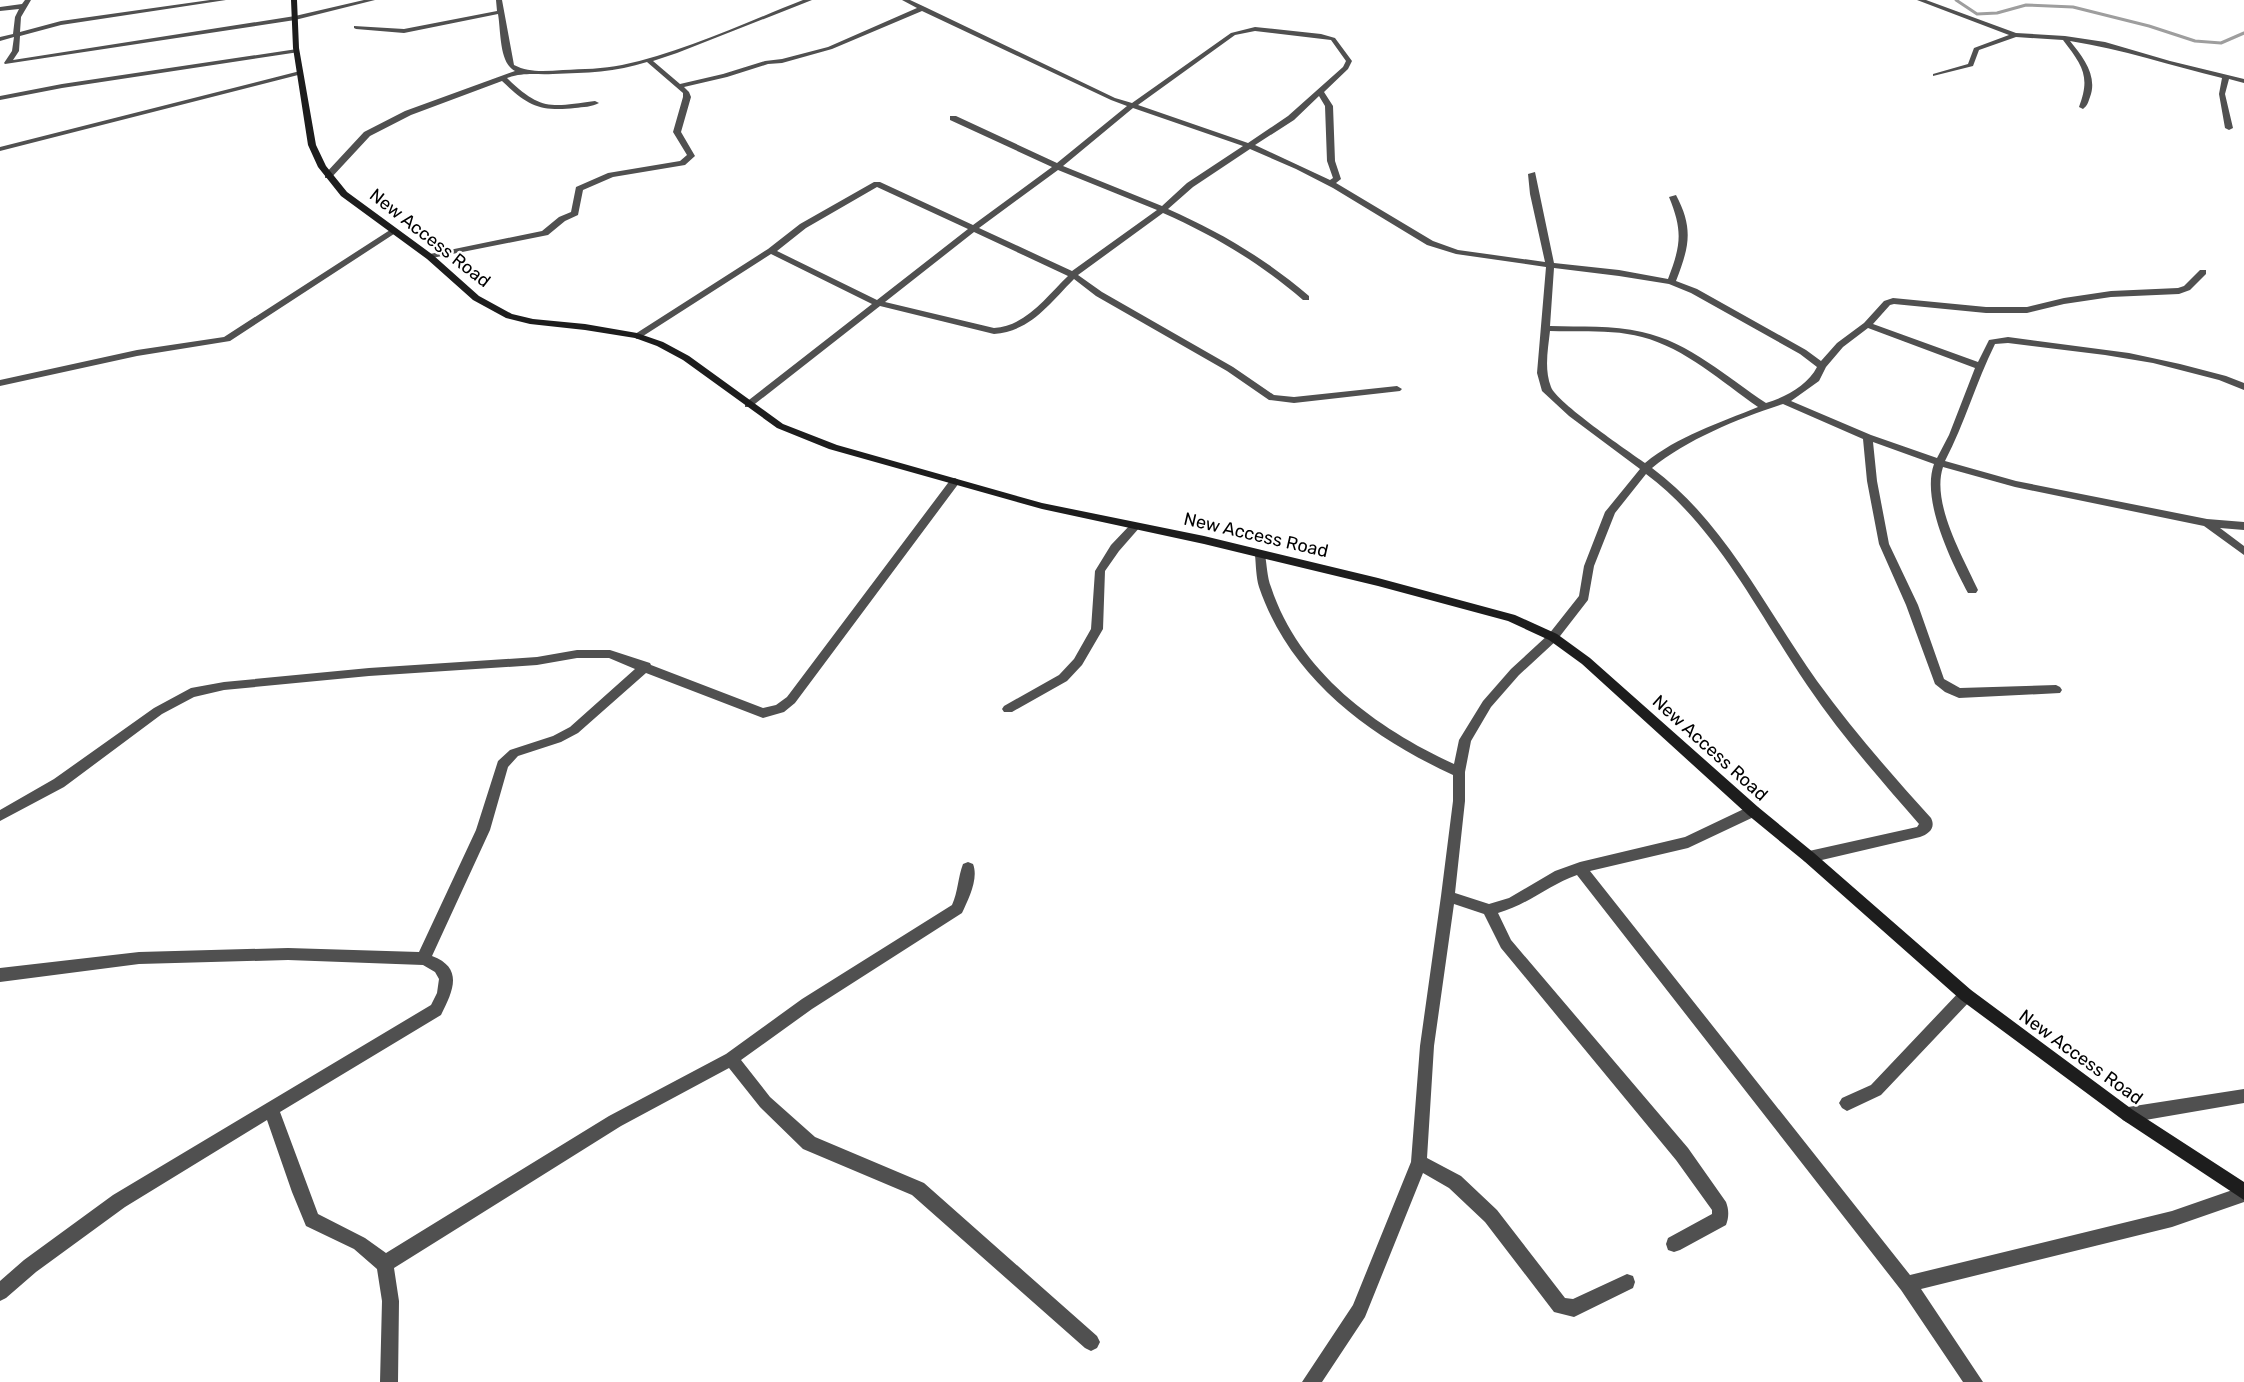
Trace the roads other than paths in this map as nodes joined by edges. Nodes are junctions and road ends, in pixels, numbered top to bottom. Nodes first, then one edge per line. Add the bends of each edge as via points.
1 (223, 0) edge
2 (294, 0) edge
3 (372, 0) edge
4 (499, 0) edge
5 (809, 0) edge
6 (905, 0) edge
7 (1920, 0) edge
8 (27, 3) edge
9 (923, 8) junction
10 (0, 9) edge
11 (501, 12) junction
12 (295, 18) junction
13 (356, 27) dead end
14 (17, 34) junction
15 (2015, 35) junction
16 (2065, 38) junction
17 (0, 39) edge
18 (297, 51) junction
19 (649, 61) junction
20 (521, 71) junction
21 (300, 73) junction
22 (1935, 75) dead end
23 (2226, 77) junction
24 (503, 78) junction
25 (2244, 81) edge
26 (680, 86) junction
27 (1320, 91) junction
28 (0, 98) edge
29 (595, 103) dead end
30 (1132, 106) junction
31 (2083, 107) dead end
32 (953, 118) dead end
33 (2229, 128) dead end
34 (1247, 145) junction
35 (0, 149) edge
36 (1058, 166) junction
37 (1532, 174) dead end
38 (328, 176) junction
39 (1330, 183) junction
40 (1673, 197) dead end
41 (1163, 209) junction
42 (973, 230) junction
43 (393, 232) junction
44 (771, 251) junction
45 (430, 257) junction
46 (1550, 265) junction
47 (2202, 272) dead end
48 (1073, 275) junction
49 (1671, 282) junction
50 (1306, 298) dead end
51 (877, 303) junction
52 (1868, 325) junction
53 (1545, 328) junction
54 (637, 336) junction
55 (1822, 366) junction
56 (1979, 366) junction
57 (0, 383) edge
58 (2244, 387) edge
59 (1397, 389) dead end
60 (1784, 401) junction
61 (748, 405) junction
62 (1765, 407) junction
63 (1868, 437) junction
64 (1938, 462) junction
65 (1646, 468) junction
66 (955, 481) junction
67 (2207, 523) junction
68 (2244, 526) edge
69 (1135, 527) junction
70 (2244, 551) edge
71 (1260, 555) junction
72 (1972, 590) dead end
73 (1553, 637) junction
74 (646, 666) junction
75 (2056, 690) dead end
76 (1008, 709) dead end
77 (1459, 772) junction
78 (1753, 811) junction
79 (0, 816) edge
80 (1809, 856) junction
81 (968, 868) dead end
82 (1580, 868) junction
83 (1448, 896) junction
84 (1489, 910) junction
85 (423, 959) junction
86 (0, 975) edge
87 (1966, 995) junction
88 (731, 1059) junction
89 (2244, 1096) edge
90 (1847, 1103) dead end
91 (271, 1108) junction
92 (2128, 1115) junction
93 (1419, 1162) junction
94 (2244, 1193) edge
95 (1674, 1244) dead end
96 (384, 1264) junction
97 (1628, 1282) dead end
98 (1907, 1284) junction
99 (0, 1292) edge
100 (1091, 1342) dead end
101 (389, 1382) edge
102 (1311, 1382) edge
103 (1974, 1382) edge

1 - 14 street via 80,20
2 - 12 main road, New Access Road
3 - 12 street
4 - 11 street
5 - 19 street
6 - 9 street
7 - 15 street
8 - 10 street
8 - 14 street via 18,17
9 - 26 street via 830,48
9 - 30 street
11 - 13 street via 404,31
11 - 20 street via 508,59 511,66
12 - 14 street via 4,66 18,47
12 - 18 main road, New Access Road
14 - 17 street
15 - 16 street
15 - 22 street via 1976,50 1971,65
16 - 23 street via 2105,44
16 - 31 street via 2085,69 2089,83
18 - 21 main road, New Access Road
18 - 28 street
19 - 20 street via 604,70
19 - 26 street
20 - 24 street
21 - 35 street
21 - 38 main road, New Access Road via 312,145
23 - 25 street
23 - 33 street via 2222,94
24 - 29 street via 532,105 554,108
24 - 38 street via 408,113 367,134
26 - 45 street via 687,97 677,132 690,151 688,160 611,175 579,189 575,213 545,233
27 - 30 street via 1346,68 1348,61 1332,39 1246,30 1203,54
27 - 34 street via 1291,118
27 - 39 street via 1329,106 1331,161 1337,179
30 - 34 street
30 - 36 street
32 - 36 street
34 - 39 street
34 - 41 street
36 - 41 street
36 - 42 street
37 - 46 street
38 - 43 main road, New Access Road via 344,194
39 - 46 street via 1430,243 1456,252
40 - 49 street via 1684,220 1686,238
41 - 48 street
41 - 50 street via 1260,260
42 - 44 street via 877,184 810,221
42 - 48 street
42 - 51 street
43 - 45 main road, New Access Road
43 - 57 street via 227,339 137,353
44 - 51 street
44 - 54 street
45 - 54 main road, New Access Road via 476,298 509,316
46 - 49 street
46 - 53 street
47 - 52 street via 2179,291 2111,294 2027,310 1893,301
48 - 51 street via 1034,315 1008,330 994,331
48 - 59 street via 1272,398 1294,400
49 - 55 street via 1694,291
51 - 61 street
52 - 55 street via 1840,345
52 - 56 street
53 - 62 street via 1617,331 1655,338
53 - 65 street via 1542,373 1547,391
54 - 61 main road, New Access Road via 686,358
55 - 60 street via 1816,379
56 - 58 street via 1992,342 2008,340 2178,365
56 - 64 street via 1952,438
60 - 62 street
60 - 63 street
61 - 66 main road, New Access Road via 780,426 833,447
62 - 65 street via 1696,436
63 - 64 street
63 - 75 street via 1884,544 1912,605 1939,681 1959,693
64 - 67 street via 2015,484
64 - 72 street via 1935,486 1941,511
65 - 73 street via 1610,512 1589,566 1584,597
65 - 80 street via 1681,498 1715,539 1812,683 1862,750 1926,822 1926,828 1920,832
66 - 69 main road, New Access Road
66 - 74 street via 791,700 780,709 763,713
67 - 68 street
67 - 70 street
69 - 71 main road, New Access Road
69 - 76 street via 1100,571 1097,629 1078,662 1063,678
71 - 73 main road, New Access Road via 1511,618
71 - 77 street via 1265,585 1292,644 1316,676 1355,712 1393,738
73 - 77 street via 1515,672 1475,721 1465,740
73 - 78 main road, New Access Road via 1586,661
74 - 79 street via 610,654 577,654 537,661 224,686 191,693 158,711 59,783
74 - 85 street via 574,730 514,753 502,765 483,830
77 - 83 street
78 - 80 main road, New Access Road
78 - 82 street via 1688,842
80 - 87 main road, New Access Road
81 - 88 street via 957,909 807,1004
82 - 84 street via 1560,875 1513,903
82 - 98 street
83 - 84 street
83 - 93 street via 1427,1046
84 - 95 street via 1506,944 1682,1154 1720,1208 1720,1219
85 - 86 street via 288,954 139,958
85 - 91 street via 438,963 446,975 446,990 435,1010
87 - 90 street via 1876,1090
87 - 92 main road, New Access Road
88 - 96 street via 615,1121
88 - 100 street via 765,1102 809,1143 918,1189
89 - 92 street
91 - 96 street via 312,1220 352,1239
91 - 99 street via 119,1201
92 - 94 main road, New Access Road
93 - 97 street via 1455,1182 1491,1216 1560,1306 1574,1308
93 - 102 street via 1359,1311
94 - 98 street via 2172,1219
96 - 101 street via 390,1282
98 - 103 street

